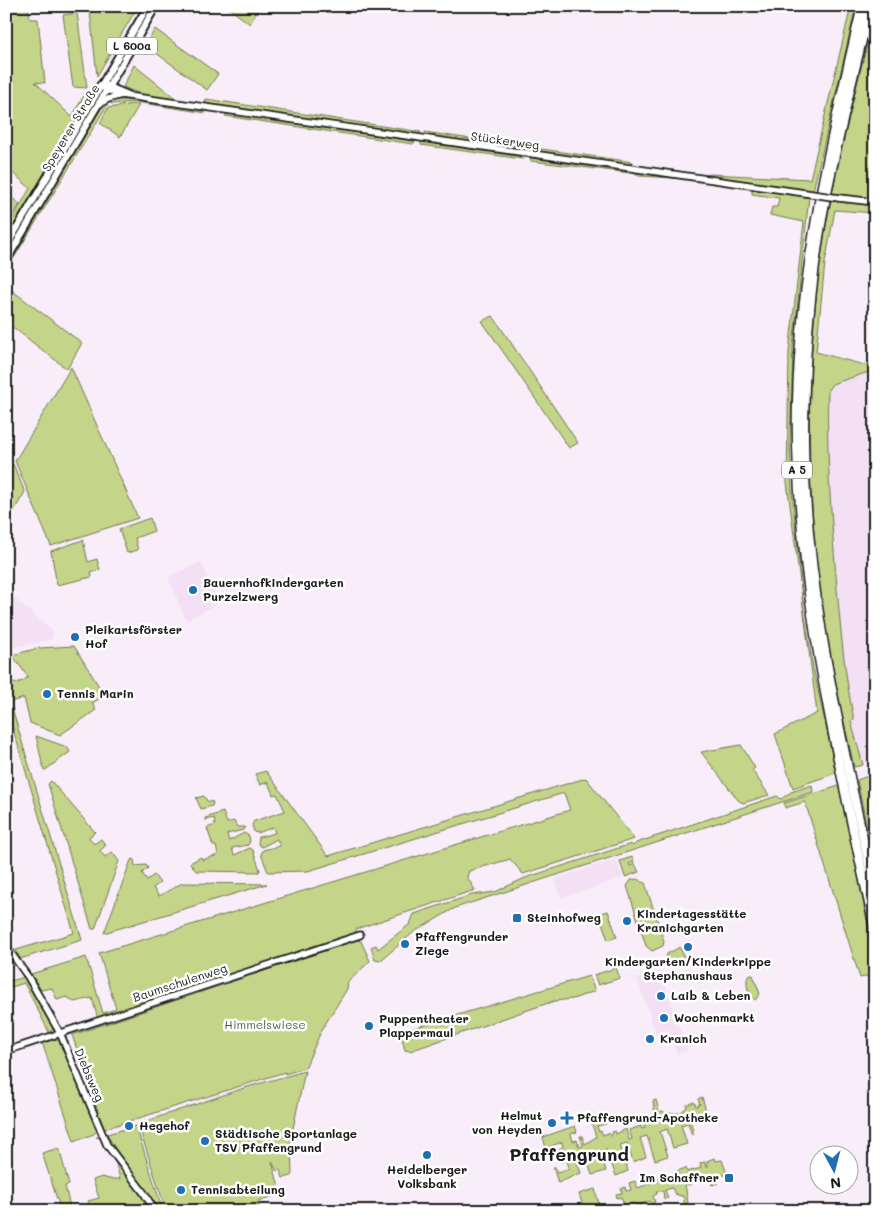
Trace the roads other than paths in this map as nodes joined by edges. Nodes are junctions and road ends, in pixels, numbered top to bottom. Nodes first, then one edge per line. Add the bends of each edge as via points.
1 (148, 6) edge
2 (156, 6) edge
3 (862, 6) edge
4 (870, 6) edge
5 (100, 84) junction
6 (107, 88) junction
7 (122, 95) junction
8 (133, 97) junction
9 (96, 107) junction
10 (875, 202) edge
11 (18, 227) junction
12 (6, 235) edge
13 (8, 247) edge
14 (6, 261) edge
15 (875, 892) edge
16 (875, 932) edge
17 (360, 936) dead end
18 (6, 946) edge
19 (60, 1033) junction
20 (6, 1050) edge
21 (154, 1211) edge

1 - 5 main road, Speyerer Straße / L 600a
2 - 6 main road, Speyerer Straße / L 600a
3 - 16 highway, A 5 via 811,238 799,348 796,439 800,525 812,628
4 - 15 highway, A 5 via 832,168 818,245 808,341 804,439 817,607
5 - 6 street, Stückerweg
5 - 11 main road, Speyerer Straße / L 600a
6 - 7 street, Stückerweg
6 - 8 street, Stückerweg
6 - 9 main road, Speyerer Straße / L 600a
7 - 8 street, Stückerweg
7 - 9 street
8 - 10 street, Stückerweg, bridge
9 - 13 main road, Speyerer Straße / L 600a
11 - 12 street
11 - 13 main road, Speyerer Straße / L 600a
13 - 14 main road, Speyerer Straße / L 600a
17 - 19 street, Baumschulenweg
18 - 19 street, Diebsweg via 45,1004
19 - 20 street, Baumschulenweg
19 - 21 street, Diebsweg via 107,1145 144,1192

